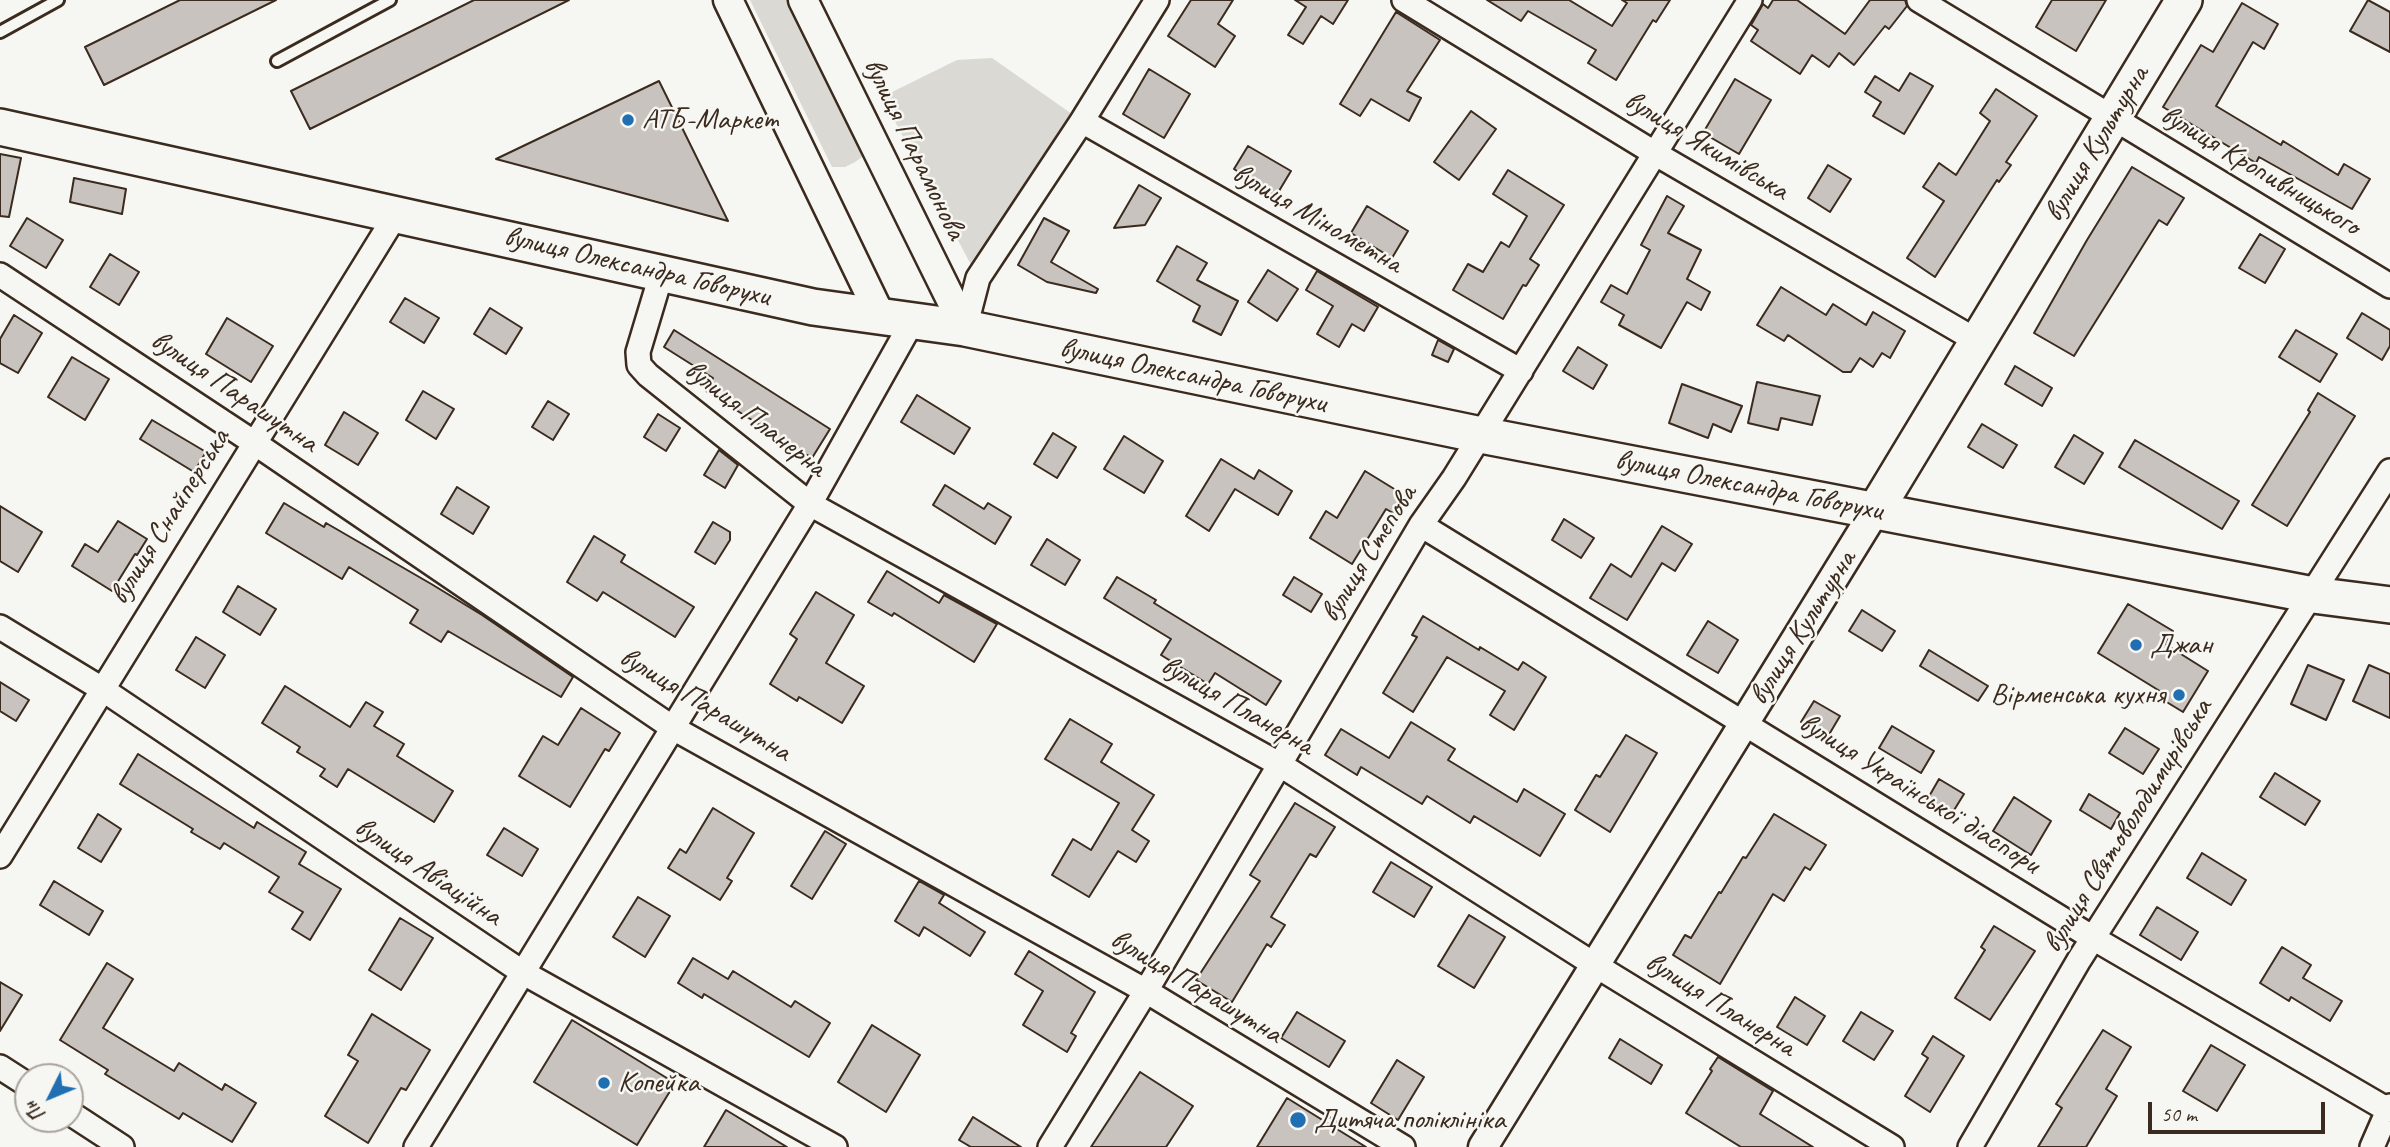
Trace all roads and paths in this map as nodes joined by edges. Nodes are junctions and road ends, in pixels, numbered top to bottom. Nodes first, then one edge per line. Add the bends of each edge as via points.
1 (58, 0) edge
2 (390, 0) edge
3 (728, 0) edge
4 (803, 0) edge
5 (1157, 0) edge
6 (1404, 0) edge
7 (1750, 0) edge
8 (1919, 0) edge
9 (2184, 0) edge
10 (0, 32) edge
11 (277, 61) dead end
12 (2112, 119) junction
13 (1082, 121) junction
14 (0, 127) edge
15 (1656, 154) junction
16 (397, 213) junction
17 (662, 272) junction
18 (0, 275) edge
19 (2390, 286) edge
20 (897, 320) junction
21 (965, 328) junction
22 (1979, 342) junction
23 (1521, 371) junction
24 (1481, 435) junction
25 (253, 442) junction
26 (2390, 471) edge
27 (810, 504) junction
28 (1875, 511) junction
29 (1421, 525) junction
30 (2313, 595) junction
31 (2390, 605) edge
32 (0, 627) edge
33 (102, 689) junction
34 (1744, 723) junction
35 (673, 728) junction
36 (1279, 764) junction
37 (0, 856) edge
38 (2093, 938) junction
39 (1595, 965) junction
40 (522, 972) junction
41 (1146, 991) junction
42 (2389, 1108) edge
43 (84, 1122) edge
44 (122, 1147) edge
45 (416, 1147) edge
46 (835, 1147) edge
47 (1050, 1147) edge
48 (1403, 1147) edge
49 (1483, 1147) edge
50 (1892, 1147) edge
51 (1970, 1147) edge
52 (2372, 1147) edge

1 - 10 lane
2 - 11 lane
3 - 20 street
4 - 21 street, вулиця Парамонова
5 - 13 street
6 - 15 street, вулиця Якимівська
7 - 15 street, вулиця Степова
8 - 12 street, вулиця Кропивницького
9 - 12 main road, вулиця Культурна
12 - 19 street, вулиця Кропивницького
12 - 22 main road, вулиця Культурна
13 - 21 street via 978,278
13 - 23 street, вулиця Мінометна
14 - 16 main road, вулиця Олександра Говорухи
15 - 22 street, вулиця Якимівська
15 - 23 street, вулиця Степова
16 - 17 main road, вулиця Олександра Говорухи
16 - 25 street, вулиця Снайперська
17 - 20 main road, вулиця Олександра Говорухи via 813,307
17 - 27 street, вулиця Планерна via 638,352 639,365
18 - 25 street, вулиця Парашутна
20 - 21 main road, вулиця Олександра Говорухи
20 - 27 street
21 - 24 main road, вулиця Олександра Говорухи
22 - 28 main road, вулиця Культурна
23 - 24 street, вулиця Степова
24 - 28 main road, вулиця Олександра Говорухи
24 - 29 street, вулиця Степова
25 - 33 street, вулиця Снайперська
25 - 35 street, вулиця Парашутна
26 - 30 street, вулиця Святоволодимирівська
27 - 35 street
27 - 36 street, вулиця Планерна
28 - 30 main road, вулиця Олександра Говорухи
28 - 34 street, вулиця Культурна
29 - 34 street, вулиця Української діаспори
29 - 36 street, вулиця Степова
30 - 31 main road, вулиця Олександра Говорухи
30 - 38 street, вулиця Святоволодимирівська
32 - 33 street, вулиця Авіаційна
33 - 37 street, вулиця Снайперська
33 - 40 street, вулиця Авіаційна
34 - 38 street, вулиця Української діаспори
34 - 39 street, вулиця Культурна
35 - 40 street
35 - 41 street, вулиця Парашутна
36 - 39 street, вулиця Планерна
36 - 41 street, вулиця Степова
38 - 42 street, вулиця Української діаспори
38 - 51 street, вулиця Святоволодимирівська
39 - 49 street, вулиця Культурна
39 - 50 street, вулиця Планерна
40 - 45 street
40 - 46 street, вулиця Авіаційна
41 - 47 street, вулиця Степова
41 - 48 street, вулиця Парашутна
42 - 52 street
43 - 44 street

